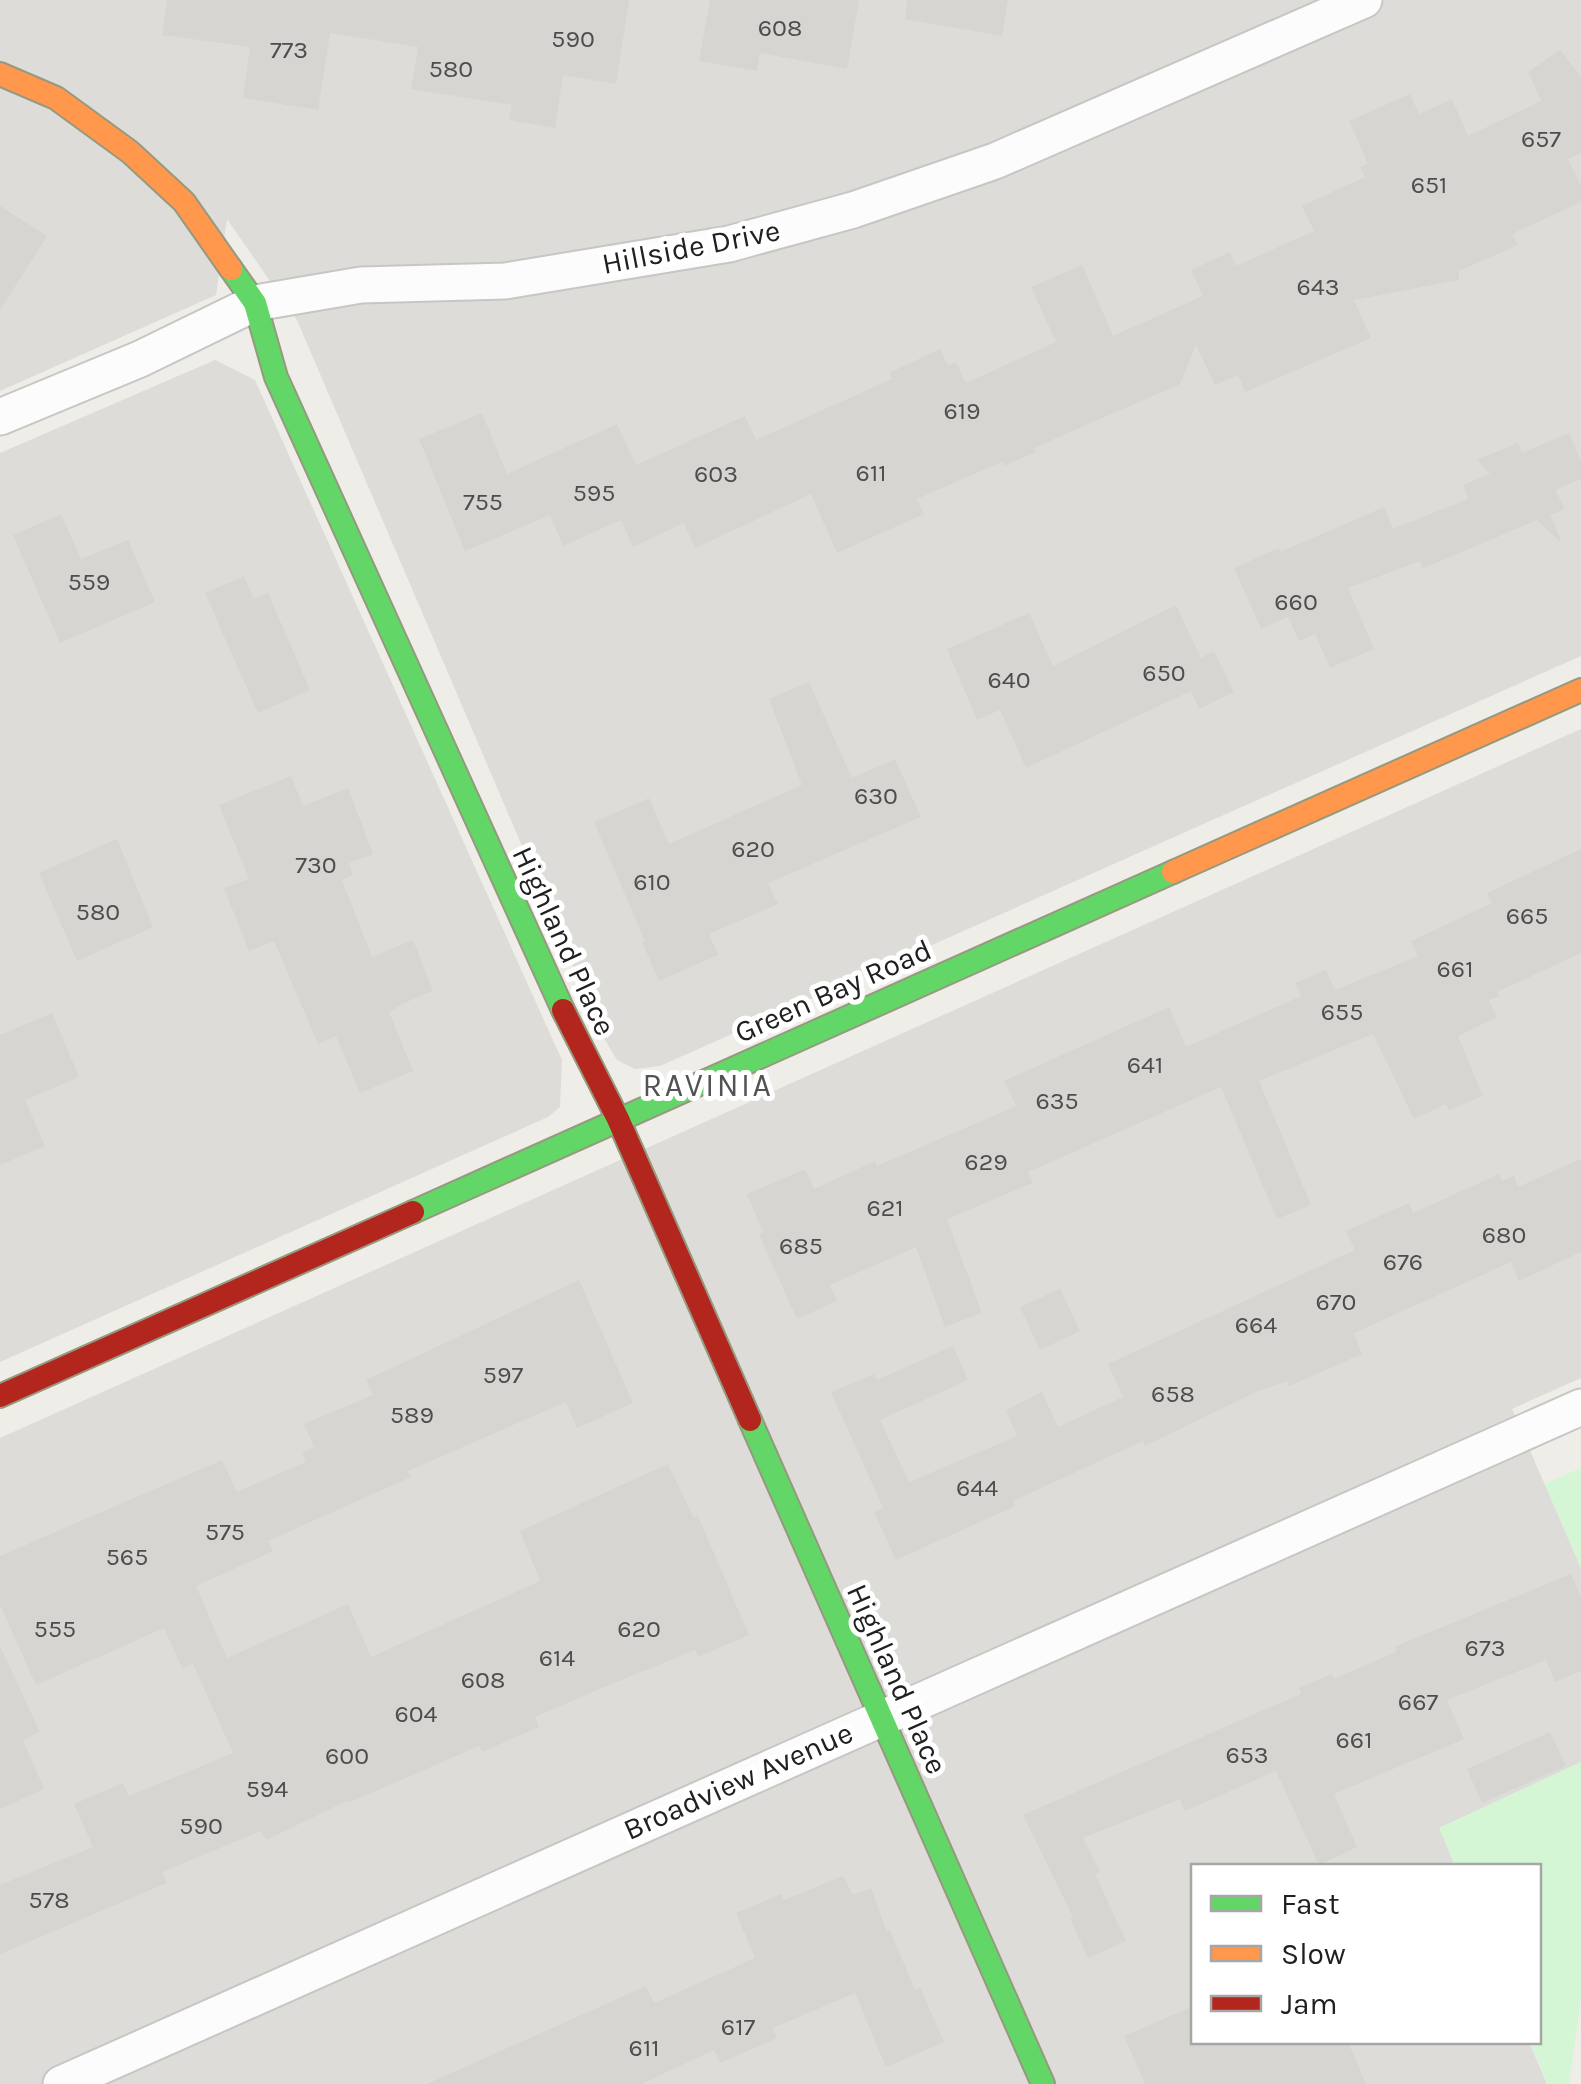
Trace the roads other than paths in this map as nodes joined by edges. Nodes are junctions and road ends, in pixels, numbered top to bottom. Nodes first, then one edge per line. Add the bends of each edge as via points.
1 (1364, 0) edge
2 (0, 74) edge
3 (255, 303) junction
4 (0, 417) edge
5 (1581, 690) edge
6 (618, 1119) junction
7 (0, 1396) edge
8 (1581, 1406) edge
9 (881, 1717) junction
10 (61, 2084) edge
11 (1043, 2084) edge

1 - 3 street, Hillside Drive via 996,161 729,244 505,281 361,285
2 - 3 street, Highland Place via 56,98 130,152 184,202
3 - 4 street, Hillside Drive
3 - 6 street, Highland Place via 276,377 542,969
5 - 6 street, Green Bay Road
6 - 7 street, Green Bay Road
6 - 9 street, Highland Place
8 - 9 street, Broadview Avenue
9 - 10 street, Broadview Avenue
9 - 11 street, Highland Place

